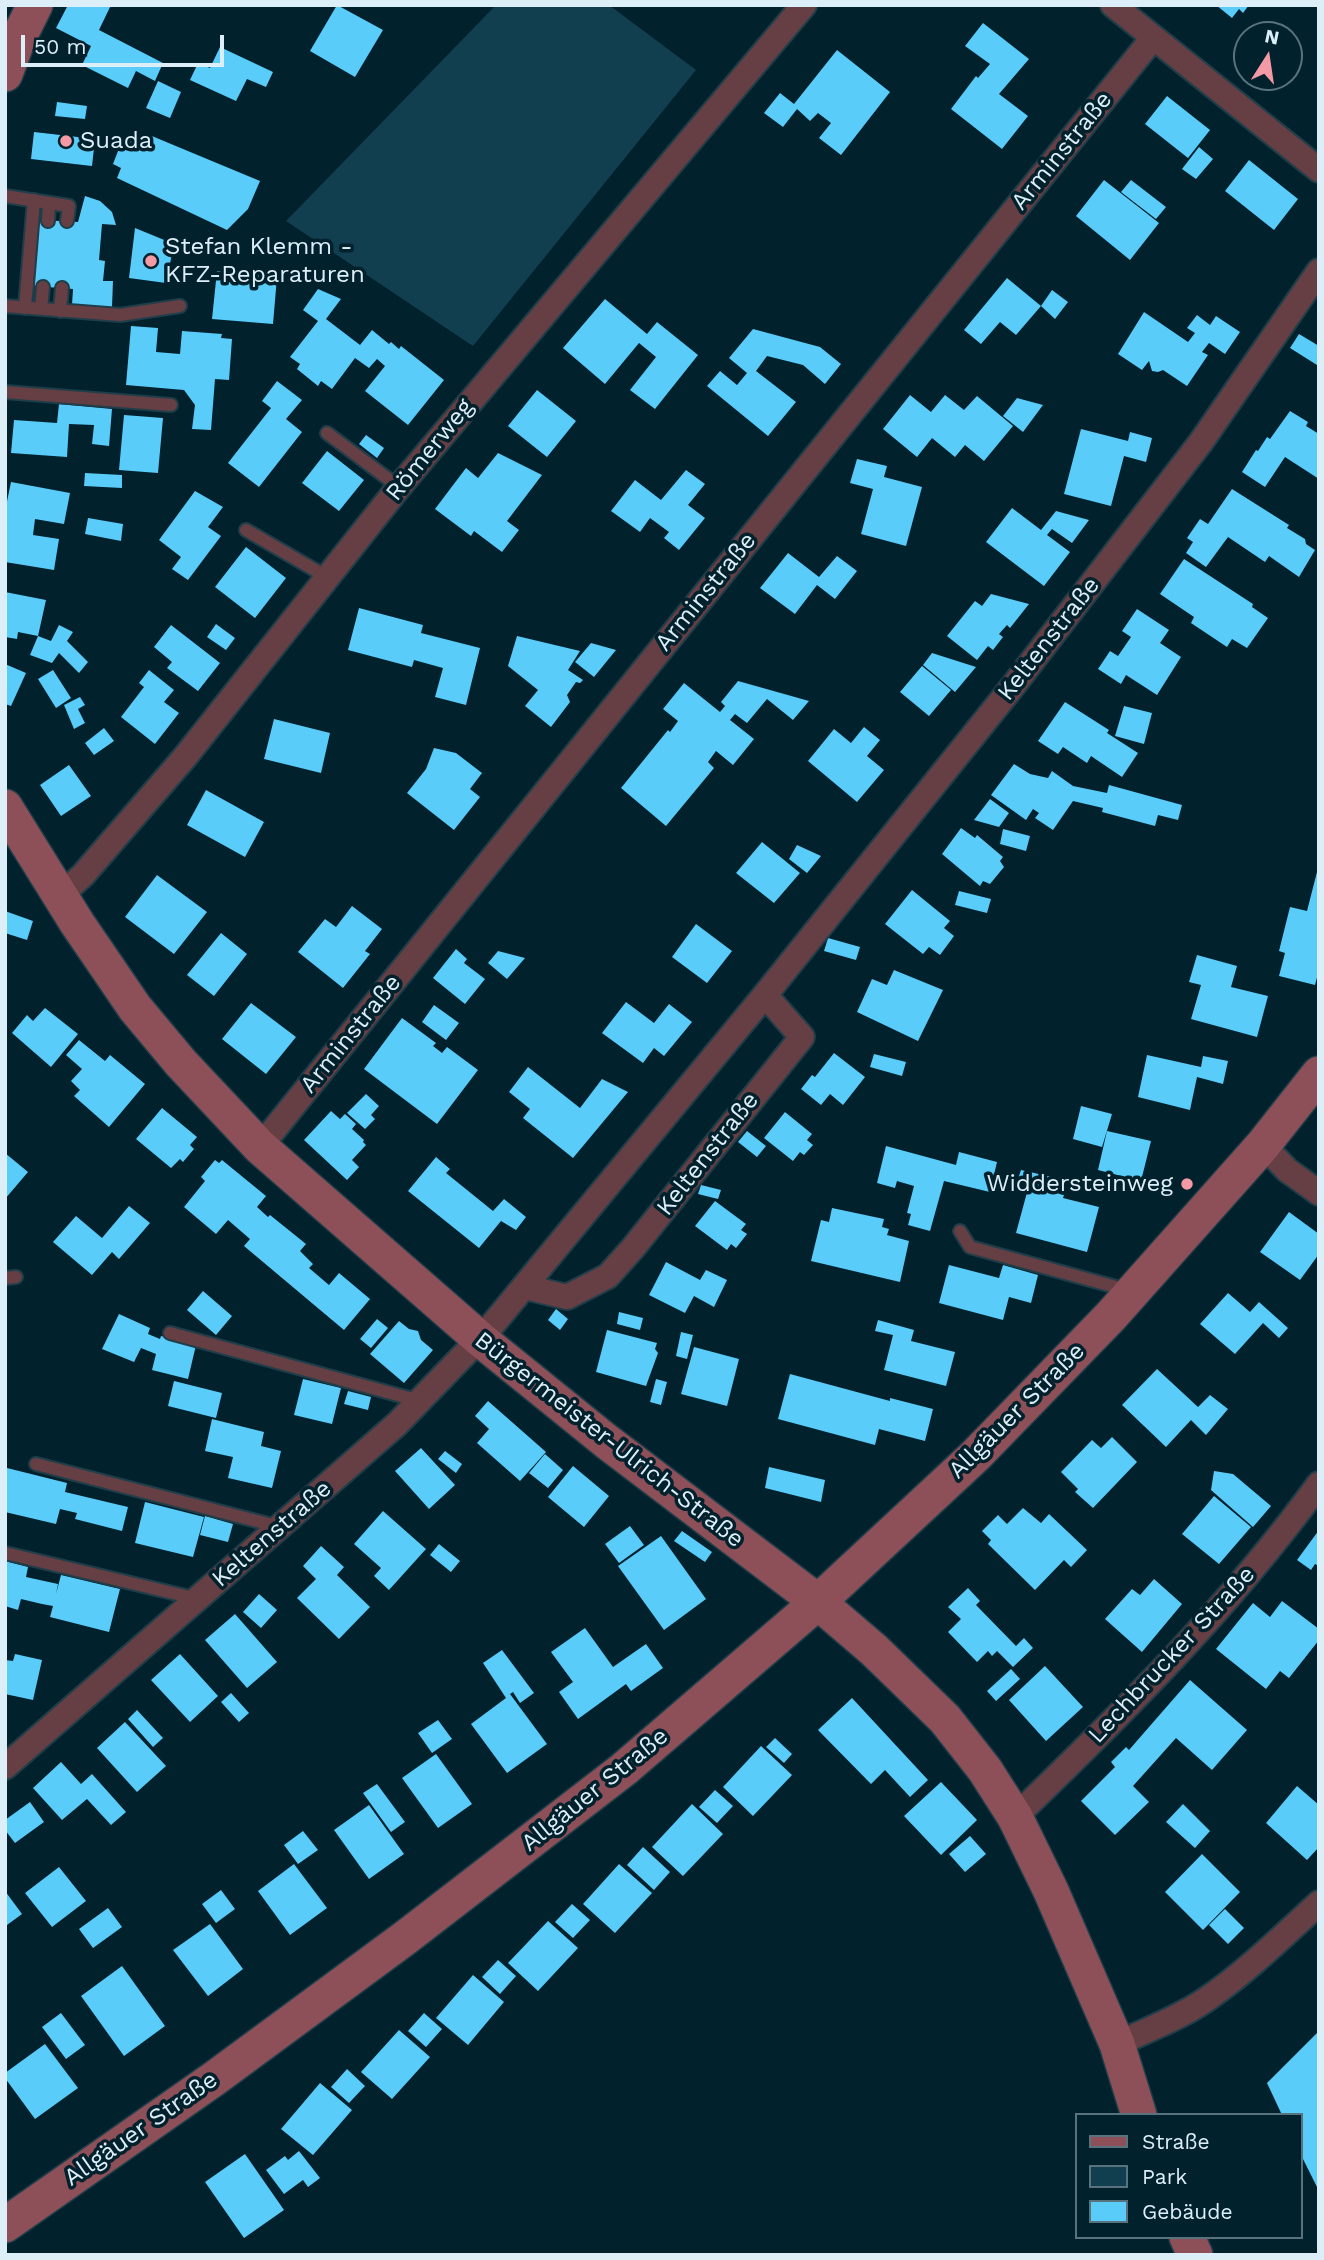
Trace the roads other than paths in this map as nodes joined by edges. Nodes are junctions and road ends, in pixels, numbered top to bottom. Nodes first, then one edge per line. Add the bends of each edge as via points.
1 (35, 5) edge
2 (804, 5) edge
3 (1113, 5) edge
4 (11, 37) edge
5 (1153, 38) junction
6 (5, 74) edge
7 (1319, 170) edge
8 (5, 196) edge
9 (34, 200) junction
10 (49, 203) junction
11 (48, 221) dead end
12 (67, 222) dead end
13 (1319, 271) edge
14 (43, 287) dead end
15 (62, 288) dead end
16 (5, 306) edge
17 (180, 306) dead end
18 (26, 308) junction
19 (41, 309) junction
20 (61, 311) junction
21 (5, 392) edge
22 (171, 405) dead end
23 (327, 433) dead end
24 (399, 487) junction
25 (246, 530) dead end
26 (327, 577) junction
27 (5, 807) edge
28 (60, 896) junction
29 (765, 995) junction
30 (1319, 1074) edge
31 (1263, 1145) junction
32 (260, 1147) junction
33 (1319, 1192) edge
34 (960, 1231) dead end
35 (524, 1287) junction
36 (1133, 1292) junction
37 (170, 1333) dead end
38 (480, 1339) junction
39 (421, 1401) junction
40 (36, 1464) dead end
41 (1319, 1484) edge
42 (282, 1528) junction
43 (5, 1553) edge
44 (198, 1599) junction
45 (818, 1602) junction
46 (5, 1767) edge
47 (1015, 1817) junction
48 (1319, 1903) edge
49 (1117, 2044) junction
50 (1138, 2113) edge
51 (5, 2225) edge
52 (1188, 2239) edge
53 (1195, 2255) edge

1 - 4 main road
2 - 24 street, Römerweg
3 - 5 street
4 - 6 main road
5 - 7 street
5 - 32 street, Arminstraße
8 - 9 lane
9 - 10 lane
9 - 18 lane
10 - 11 lane
10 - 12 lane via 69,206
13 - 29 street, Keltenstraße via 1184,464
14 - 19 lane
15 - 20 lane
16 - 18 lane
17 - 20 lane via 120,315
18 - 19 lane
19 - 20 lane
21 - 22 lane
23 - 24 lane
24 - 26 street, Römerweg
25 - 26 lane
26 - 28 street, Römerweg via 185,757
27 - 28 main road, Bürgermeister-Ulrich-Straße
28 - 32 main road, Bürgermeister-Ulrich-Straße via 141,1016
29 - 35 street, Keltenstraße
29 - 35 street, Keltenstraße via 802,1037 633,1248 608,1276 567,1297
30 - 31 main road, Allgäuer Straße
31 - 33 street via 1287,1170
31 - 36 main road, Allgäuer Straße
32 - 38 main road, Bürgermeister-Ulrich-Straße
34 - 36 lane via 970,1247
35 - 38 street, Keltenstraße
36 - 45 main road, Allgäuer Straße via 975,1456
37 - 39 lane
38 - 39 street, Keltenstraße
38 - 45 main road, Bürgermeister-Ulrich-Straße
39 - 42 street, Keltenstraße
40 - 42 lane
41 - 47 street, Lechbrucker Straße via 1182,1648 1108,1728
42 - 44 street, Keltenstraße
43 - 44 lane
44 - 46 street, Keltenstraße
45 - 47 main road, Bürgermeister-Ulrich-Straße via 945,1719
45 - 51 main road, Allgäuer Straße via 624,1769 424,1924
47 - 49 main road, Bürgermeister-Ulrich-Straße
48 - 49 street via 1206,2000
49 - 50 main road, Bürgermeister-Ulrich-Straße
52 - 53 main road

